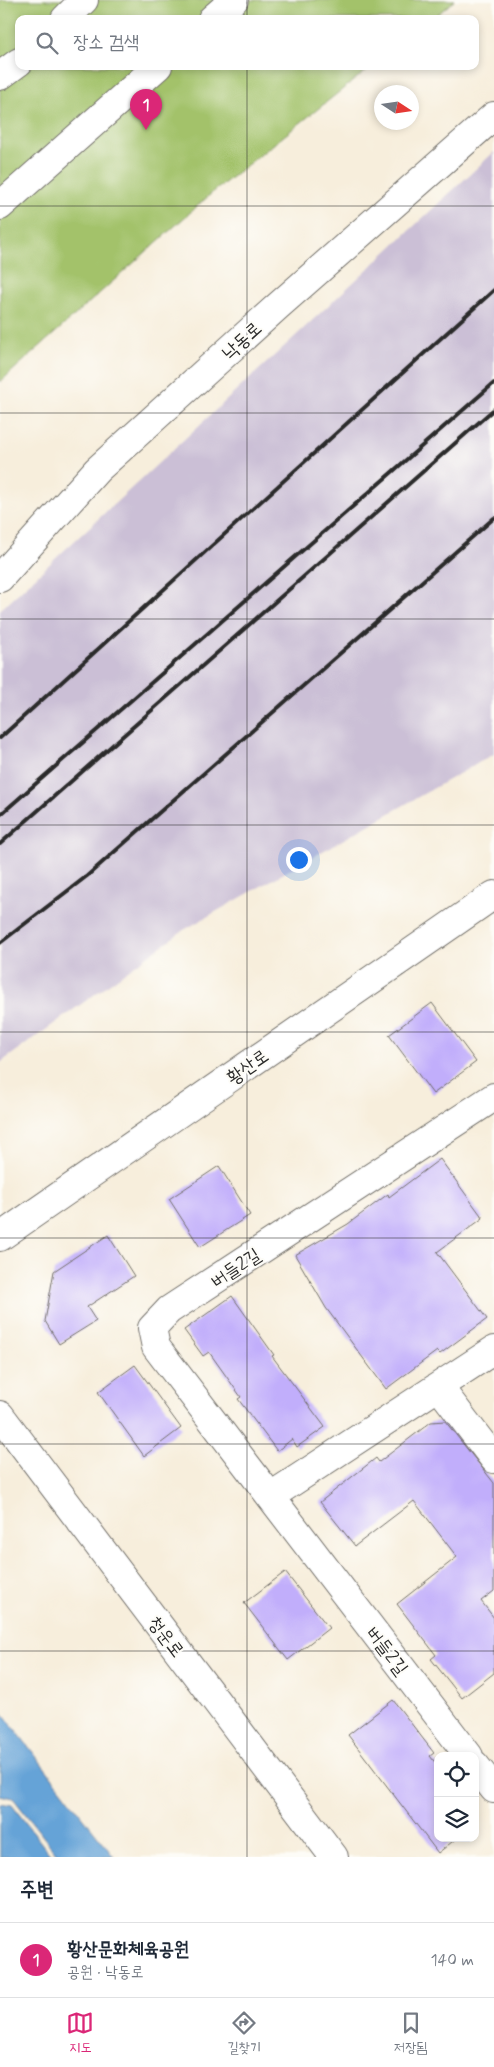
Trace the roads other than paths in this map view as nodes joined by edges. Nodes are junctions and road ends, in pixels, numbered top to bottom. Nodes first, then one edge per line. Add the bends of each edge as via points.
1 (84, 0) edge
2 (234, 0) edge
3 (69, 15) edge
4 (217, 15) edge
5 (15, 65) edge
6 (153, 70) edge
7 (0, 76) edge
8 (494, 116) edge
9 (0, 206) edge
10 (0, 578) edge
11 (494, 895) edge
12 (494, 1097) edge
13 (0, 1237) edge
14 (494, 1350) edge
15 (439, 1387) junction
16 (0, 1415) edge
17 (494, 1459) edge
18 (271, 1496) junction
19 (466, 1752) edge
20 (479, 1769) edge
21 (494, 1789) edge
22 (334, 1857) edge

1 - 3 street
2 - 4 street
5 - 7 street
6 - 9 street
8 - 10 street, 낙동로 via 97,470
11 - 13 street, 황산로
12 - 18 street, 버들2길 via 169,1310 152,1328 156,1347
14 - 15 street
15 - 17 street
15 - 18 street
16 - 22 street, 청운로
18 - 19 street, 버들2길
20 - 21 street

